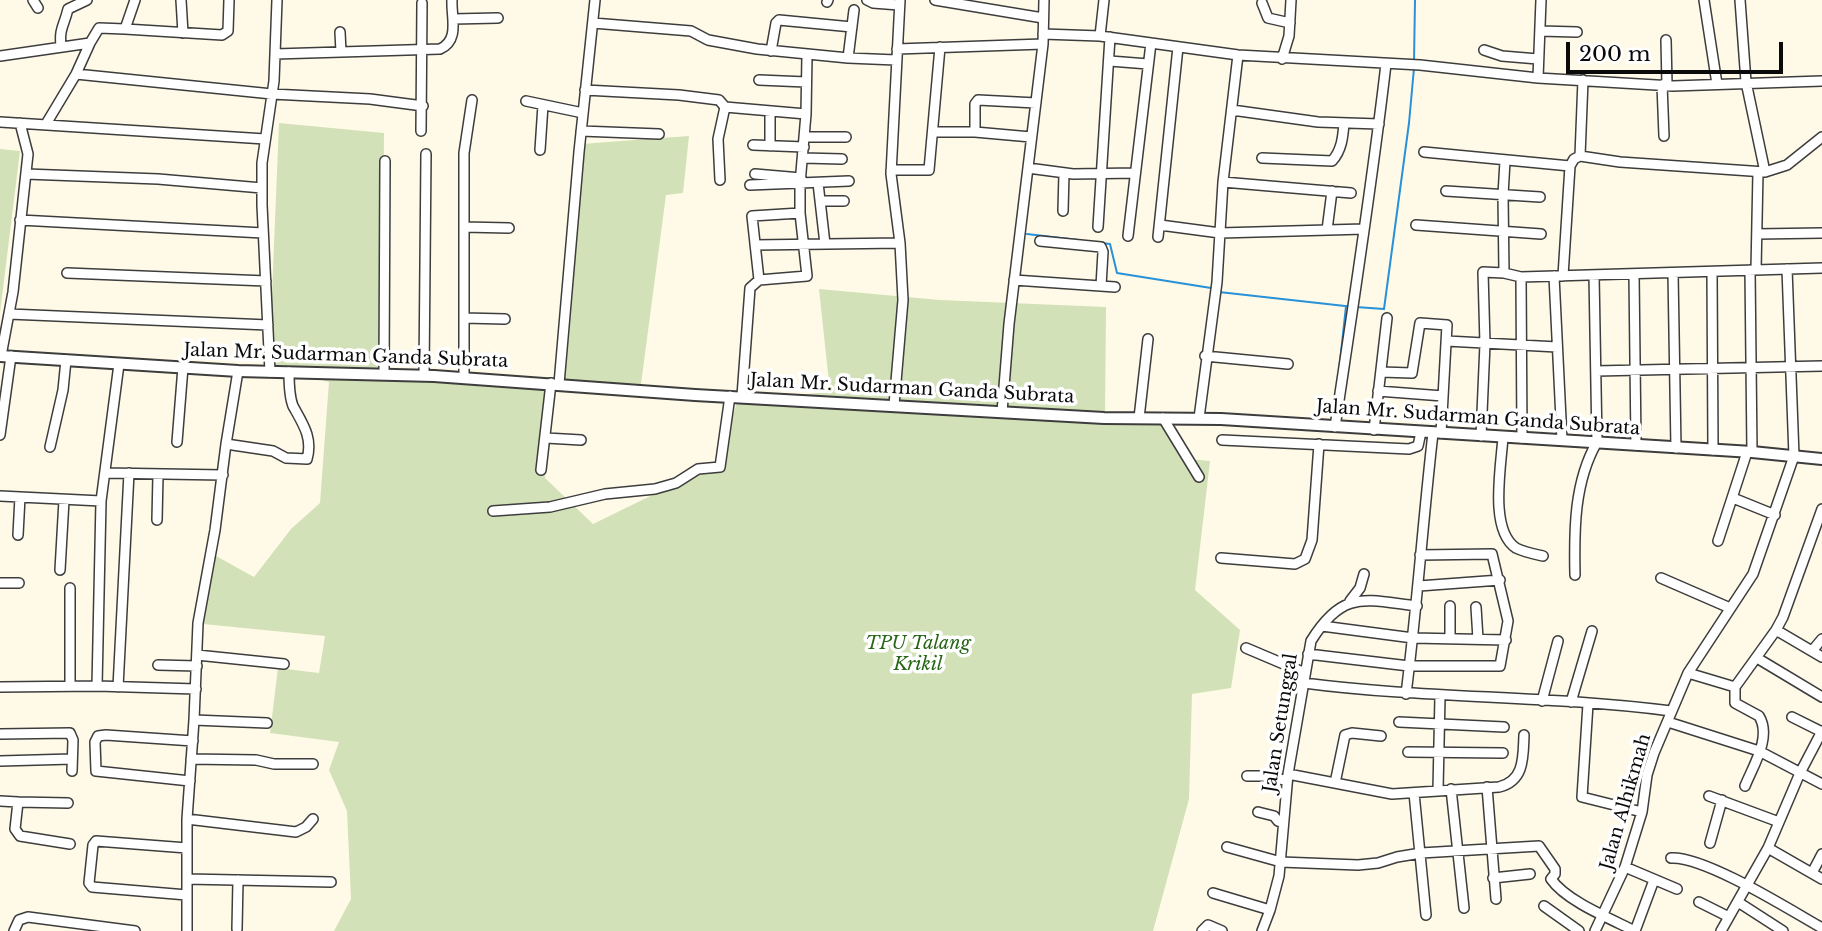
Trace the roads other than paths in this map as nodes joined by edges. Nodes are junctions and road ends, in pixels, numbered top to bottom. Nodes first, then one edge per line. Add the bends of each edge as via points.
1 (87, 0) edge
2 (135, 0) edge
3 (181, 0) edge
4 (229, 0) edge
5 (277, 0) edge
6 (452, 0) edge
7 (595, 0) edge
8 (867, 0) edge
9 (935, 0) edge
10 (1000, 0) edge
11 (1044, 0) edge
12 (1104, 0) edge
13 (1292, 0) edge
14 (1541, 0) edge
15 (1704, 0) edge
16 (1740, 0) edge
17 (422, 3) dead end
18 (899, 3) edge
19 (969, 3) edge
20 (1262, 3) dead end
21 (854, 10) dead end
22 (999, 11) junction
23 (498, 18) dead end
24 (453, 19) junction
25 (1043, 19) junction
26 (593, 23) junction
27 (1290, 23) junction
28 (852, 27) junction
29 (125, 29) junction
30 (1540, 30) junction
31 (340, 32) dead end
32 (1577, 32) dead end
33 (183, 33) junction
34 (1105, 37) junction
35 (1043, 39) junction
36 (1665, 40) dead end
37 (90, 43) junction
38 (1151, 43) junction
39 (61, 46) junction
40 (940, 47) junction
41 (1178, 47) junction
42 (422, 49) junction
43 (897, 49) junction
44 (1484, 50) dead end
45 (771, 51) junction
46 (341, 52) junction
47 (275, 54) junction
48 (807, 55) junction
49 (1238, 55) junction
50 (0, 56) edge
51 (848, 58) junction
52 (1282, 59) junction
53 (1538, 59) junction
54 (897, 60) junction
55 (1110, 61) junction
56 (1148, 64) junction
57 (1386, 64) junction
58 (76, 74) junction
59 (1538, 78) junction
60 (759, 80) dead end
61 (1583, 80) junction
62 (806, 82) junction
63 (1746, 82) junction
64 (1822, 82) edge
65 (1717, 84) junction
66 (1665, 85) junction
67 (585, 90) junction
68 (272, 93) junction
69 (472, 100) dead end
70 (526, 101) dead end
71 (1036, 103) junction
72 (543, 105) junction
73 (423, 106) junction
74 (725, 107) junction
75 (1232, 110) junction
76 (770, 111) junction
77 (583, 113) junction
78 (806, 114) junction
79 (0, 121) edge
80 (20, 123) junction
81 (1344, 123) junction
82 (46, 124) junction
83 (1379, 124) junction
84 (421, 131) dead end
85 (581, 131) junction
86 (933, 132) junction
87 (975, 132) junction
88 (659, 134) dead end
89 (1664, 136) dead end
90 (846, 137) dead end
91 (1031, 137) junction
92 (1822, 137) edge
93 (265, 139) junction
94 (805, 142) junction
95 (753, 145) dead end
96 (770, 146) junction
97 (540, 150) dead end
98 (1424, 152) dead end
99 (426, 154) dead end
100 (1580, 156) junction
101 (803, 158) junction
102 (1262, 158) dead end
103 (842, 159) dead end
104 (385, 161) dead end
105 (1505, 161) junction
106 (1570, 166) junction
107 (1028, 168) junction
108 (891, 170) junction
109 (1761, 172) junction
110 (1064, 173) junction
111 (1135, 173) junction
112 (26, 174) junction
113 (755, 174) dead end
114 (1101, 174) junction
115 (720, 180) dead end
116 (801, 181) junction
117 (849, 181) dead end
118 (818, 183) junction
119 (1223, 183) junction
120 (750, 185) dead end
121 (262, 188) junction
122 (1332, 191) junction
123 (1446, 191) dead end
124 (1351, 193) dead end
125 (1503, 195) junction
126 (1540, 197) dead end
127 (821, 201) junction
128 (844, 201) dead end
129 (1063, 211) dead end
130 (800, 213) junction
131 (20, 220) junction
132 (1160, 225) junction
133 (1416, 225) dead end
134 (464, 227) junction
135 (1098, 227) dead end
136 (509, 228) dead end
137 (1364, 229) junction
138 (1327, 230) junction
139 (263, 233) junction
140 (1220, 233) junction
141 (1503, 233) junction
142 (1822, 233) edge
143 (1541, 234) dead end
144 (1756, 234) junction
145 (1128, 236) dead end
146 (1158, 237) dead end
147 (1040, 241) dead end
148 (900, 243) junction
149 (803, 244) junction
150 (825, 244) junction
151 (755, 245) junction
152 (1822, 268) edge
153 (1787, 269) junction
154 (1753, 270) junction
155 (1504, 272) junction
156 (1712, 272) junction
157 (67, 273) dead end
158 (1673, 273) junction
159 (1634, 274) junction
160 (1594, 275) junction
161 (1558, 276) junction
162 (1521, 277) junction
163 (759, 280) junction
164 (1014, 280) junction
165 (266, 281) junction
166 (1101, 286) junction
167 (1115, 287) dead end
168 (9, 314) junction
169 (464, 318) junction
170 (1387, 318) dead end
171 (505, 319) dead end
172 (268, 326) junction
173 (1148, 339) dead end
174 (1447, 341) junction
175 (1485, 344) junction
176 (1521, 344) junction
177 (1557, 347) junction
178 (4, 356) edge
179 (1205, 356) junction
180 (66, 360) junction
181 (119, 364) junction
182 (1288, 364) dead end
183 (1822, 366) edge
184 (183, 367) junction
185 (1789, 367) junction
186 (1751, 368) junction
187 (1675, 369) junction
188 (1712, 369) junction
189 (1635, 370) junction
190 (238, 371) junction
191 (1596, 371) junction
192 (270, 372) junction
193 (289, 372) junction
194 (1381, 372) junction
195 (384, 374) junction
196 (424, 375) junction
197 (464, 378) junction
198 (555, 384) junction
199 (1378, 391) junction
200 (730, 397) junction
201 (742, 397) junction
202 (1443, 397) junction
203 (894, 405) junction
204 (1002, 412) junction
205 (1139, 418) junction
206 (1163, 418) junction
207 (1199, 418) junction
208 (1335, 427) junction
209 (1348, 428) junction
210 (1374, 430) junction
211 (1432, 433) junction
212 (0, 435) edge
213 (1480, 436) junction
214 (1503, 437) junction
215 (546, 438) junction
216 (1522, 438) junction
217 (581, 440) dead end
218 (1222, 440) dead end
219 (1562, 440) junction
220 (177, 442) dead end
221 (1597, 442) junction
222 (226, 444) junction
223 (1319, 444) junction
224 (1636, 445) junction
225 (1348, 446) junction
226 (50, 447) dead end
227 (1676, 448) junction
228 (1713, 450) junction
229 (1749, 452) junction
230 (1794, 456) junction
231 (1822, 459) edge
232 (541, 470) dead end
233 (105, 473) junction
234 (130, 473) junction
235 (159, 475) junction
236 (223, 475) junction
237 (1199, 477) dead end
238 (0, 496) edge
239 (20, 497) junction
240 (1733, 498) junction
241 (64, 500) junction
242 (101, 501) junction
243 (1822, 509) edge
244 (494, 511) dead end
245 (1775, 515) junction
246 (157, 520) dead end
247 (18, 535) dead end
248 (1718, 541) dead end
249 (1420, 555) junction
250 (1543, 556) dead end
251 (1221, 558) dead end
252 (60, 570) dead end
253 (1364, 574) dead end
254 (1575, 575) dead end
255 (1661, 578) dead end
256 (1500, 580) junction
257 (0, 583) edge
258 (19, 583) dead end
259 (1419, 586) junction
260 (70, 587) dead end
261 (1349, 602) junction
262 (1417, 606) junction
263 (1450, 606) dead end
264 (1476, 607) dead end
265 (1730, 608) junction
266 (1322, 626) junction
267 (1776, 630) junction
268 (1592, 631) dead end
269 (1413, 638) junction
270 (1450, 638) junction
271 (1478, 639) junction
272 (1822, 639) edge
273 (1506, 640) junction
274 (1558, 641) dead end
275 (1246, 649) dead end
276 (1812, 651) junction
277 (1308, 654) junction
278 (197, 655) junction
279 (1822, 657) edge
280 (1757, 658) junction
281 (284, 664) dead end
282 (158, 665) dead end
283 (197, 666) junction
284 (1409, 666) junction
285 (1305, 673) junction
286 (1688, 673) junction
287 (1304, 683) junction
288 (70, 686) junction
289 (97, 686) junction
290 (0, 687) edge
291 (118, 687) junction
292 (1735, 687) junction
293 (196, 689) junction
294 (1406, 694) junction
295 (1440, 696) junction
296 (1822, 697) edge
297 (1542, 701) junction
298 (1571, 702) junction
299 (1588, 704) junction
300 (1671, 711) junction
301 (1792, 717) dead end
302 (194, 720) junction
303 (1399, 722) dead end
304 (1668, 722) junction
305 (267, 723) dead end
306 (1439, 723) junction
307 (1504, 727) dead end
308 (1822, 732) edge
309 (0, 734) edge
310 (1524, 735) dead end
311 (1381, 736) dead end
312 (193, 741) junction
313 (1439, 751) junction
314 (1759, 751) junction
315 (1408, 752) dead end
316 (1503, 753) dead end
317 (191, 759) junction
318 (72, 760) junction
319 (0, 761) edge
320 (313, 764) dead end
321 (72, 771) dead end
322 (1800, 773) junction
323 (1247, 776) dead end
324 (1287, 778) junction
325 (190, 781) junction
326 (1335, 783) junction
327 (1822, 784) edge
328 (1745, 786) dead end
329 (1487, 787) junction
330 (1451, 789) junction
331 (1437, 790) junction
332 (1414, 793) junction
333 (1709, 796) dead end
334 (1723, 800) junction
335 (0, 801) edge
336 (18, 802) junction
337 (68, 803) dead end
338 (1258, 812) dead end
339 (1642, 812) junction
340 (187, 819) junction
341 (313, 819) dead end
342 (1779, 821) junction
343 (1283, 822) junction
344 (1710, 843) dead end
345 (70, 844) dead end
346 (1227, 847) dead end
347 (187, 848) junction
348 (1768, 848) junction
349 (1491, 849) junction
350 (1458, 852) junction
351 (1421, 853) junction
352 (1822, 854) edge
353 (1671, 858) dead end
354 (1281, 862) junction
355 (1625, 867) junction
356 (1812, 873) junction
357 (1530, 874) dead end
358 (187, 878) junction
359 (1493, 878) junction
360 (1822, 879) edge
361 (238, 880) junction
362 (1654, 880) junction
363 (331, 881) dead end
364 (1748, 886) junction
365 (1678, 889) dead end
366 (1213, 893) dead end
367 (187, 895) junction
368 (1496, 900) dead end
369 (1699, 902) dead end
370 (1738, 902) junction
371 (1544, 906) dead end
372 (1464, 908) dead end
373 (1270, 910) junction
374 (1426, 915) dead end
375 (1604, 915) junction
376 (1729, 917) junction
377 (1822, 928) edge
378 (237, 929) edge
379 (14, 931) edge
380 (135, 931) edge
381 (187, 931) edge
382 (1202, 931) edge
383 (1222, 931) edge
384 (1262, 931) edge
385 (1579, 931) edge
386 (1595, 931) edge
387 (1635, 931) edge
388 (1721, 931) edge
389 (1783, 931) edge

1 - 39 street via 68,9 59,32
2 - 29 street
3 - 33 street
4 - 33 street via 226,34
5 - 47 street
6 - 24 street
7 - 26 street
8 - 18 street
9 - 19 street
10 - 22 street
11 - 25 street
12 - 34 street
13 - 27 street
14 - 30 street
15 - 65 street
16 - 63 street
17 - 42 street
18 - 43 street
19 - 22 street
20 - 27 street via 1268,18
21 - 28 street
22 - 25 street
23 - 24 street
24 - 42 street via 452,38 446,46
25 - 35 street
26 - 45 street via 691,31 708,40
26 - 67 street
27 - 52 street
28 - 45 street via 781,19 776,23
28 - 51 street
29 - 33 street
29 - 37 street via 102,28
30 - 32 street
30 - 53 street
31 - 46 street
34 - 35 street
34 - 38 street
34 - 55 street
35 - 40 street
35 - 71 street
36 - 66 street
37 - 39 street
37 - 58 street
38 - 41 street
38 - 56 street
39 - 50 street
40 - 43 street
40 - 86 street
41 - 49 street
41 - 132 street
42 - 46 street
42 - 73 street
43 - 54 street
44 - 53 street
45 - 48 street
46 - 47 street
47 - 68 street
48 - 51 street
48 - 62 street
49 - 52 street
49 - 75 street
51 - 54 street
52 - 57 street
53 - 59 street
54 - 108 street
55 - 56 street
55 - 114 street
56 - 111 street
57 - 59 street
57 - 83 street
58 - 68 street
58 - 82 street
59 - 61 street
60 - 62 street
61 - 66 street
61 - 100 street
62 - 78 street
63 - 64 street
63 - 65 street
63 - 109 street
65 - 66 street
66 - 89 street
67 - 74 street via 705,98 721,101
67 - 77 street
68 - 73 street
68 - 93 street
69 - 134 street via 464,153
70 - 72 street
71 - 87 street via 978,100
71 - 91 street
72 - 77 street
72 - 97 street
73 - 84 street
74 - 76 street
74 - 115 street via 718,139
75 - 81 street
75 - 119 street
76 - 78 street
76 - 96 street
77 - 85 street
78 - 94 street
79 - 80 street
80 - 82 street
80 - 112 street via 27,149
81 - 83 street
81 - 102 street via 1342,143 1332,161
82 - 93 street
83 - 137 street
85 - 88 street
85 - 198 street
86 - 87 street
86 - 108 street via 929,170
87 - 91 street
90 - 94 street
91 - 107 street
92 - 109 street via 1787,164
93 - 121 street
94 - 96 street
94 - 101 street
95 - 96 street
98 - 105 street
99 - 196 street
100 - 106 street
100 - 109 street
101 - 103 street
101 - 116 street
104 - 195 street
105 - 106 street
105 - 125 street
106 - 161 street
107 - 110 street
107 - 164 street
108 - 148 street
109 - 144 street
110 - 114 street
110 - 129 street
111 - 114 street
111 - 145 street
112 - 121 street
112 - 131 street
113 - 116 street
114 - 135 street
116 - 118 street
116 - 120 street
116 - 130 street
117 - 118 street
118 - 127 street
119 - 122 street
119 - 140 street
121 - 139 street
122 - 124 street
122 - 138 street
123 - 125 street
125 - 126 street
125 - 141 street
127 - 128 street
127 - 150 street
130 - 149 street
130 - 151 street via 753,215
131 - 139 street
131 - 168 street
132 - 140 street
132 - 146 street
133 - 141 street
134 - 136 street
134 - 169 street
137 - 138 street
137 - 208 street
138 - 140 street
139 - 165 street
140 - 179 street
141 - 143 street
141 - 155 street
142 - 144 street
144 - 154 street
147 - 166 street via 1101,247
148 - 150 street
148 - 203 street via 903,300
149 - 150 street
149 - 151 street
149 - 163 street via 807,277
151 - 163 street
152 - 153 street
153 - 154 street
153 - 185 street
154 - 156 street
154 - 186 street
155 - 162 street
155 - 175 street via 1483,272
156 - 158 street
156 - 188 street
157 - 165 street
158 - 159 street
158 - 187 street
159 - 160 street
159 - 189 street
160 - 161 street
160 - 191 street
161 - 162 street
161 - 177 street
162 - 176 street
163 - 201 street via 748,292
164 - 166 street
164 - 204 street
165 - 172 street
166 - 167 street
168 - 172 street
168 - 178 street
169 - 171 street
169 - 197 street
170 - 194 street
172 - 192 street
173 - 205 street
174 - 175 street
174 - 194 street via 1447,325 1422,322 1412,373
174 - 202 street
175 - 176 street
175 - 213 street
176 - 177 street
176 - 216 street
177 - 219 street
178 - 180 street, Jalan Mr. Sudarman Ganda Subrata
178 - 212 street
179 - 182 street
179 - 207 street
180 - 181 street, Jalan Mr. Sudarman Ganda Subrata
180 - 226 street
181 - 184 street, Jalan Mr. Sudarman Ganda Subrata
181 - 233 street
183 - 185 street
184 - 190 street, Jalan Mr. Sudarman Ganda Subrata
184 - 220 street
185 - 186 street
185 - 230 street
186 - 188 street
186 - 229 street
187 - 188 street
187 - 189 street
187 - 227 street
188 - 228 street
189 - 191 street
189 - 224 street
190 - 192 street, Jalan Mr. Sudarman Ganda Subrata
190 - 222 street
191 - 221 street
192 - 193 street, Jalan Mr. Sudarman Ganda Subrata
193 - 195 street, Jalan Mr. Sudarman Ganda Subrata
193 - 222 street via 291,399 310,447 307,459
194 - 199 street
195 - 196 street, Jalan Mr. Sudarman Ganda Subrata
196 - 197 street, Jalan Mr. Sudarman Ganda Subrata
197 - 198 street, Jalan Mr. Sudarman Ganda Subrata
198 - 200 street, Jalan Mr. Sudarman Ganda Subrata
198 - 215 street
199 - 202 street
199 - 210 street
200 - 201 street, Jalan Mr. Sudarman Ganda Subrata
200 - 244 street via 720,467 698,469 655,489 605,494 551,507
201 - 203 street, Jalan Mr. Sudarman Ganda Subrata
202 - 211 street
203 - 204 street, Jalan Mr. Sudarman Ganda Subrata
204 - 205 street, Jalan Mr. Sudarman Ganda Subrata
205 - 206 street, Jalan Mr. Sudarman Ganda Subrata
206 - 207 street, Jalan Mr. Sudarman Ganda Subrata
206 - 237 street
207 - 208 street, Jalan Mr. Sudarman Ganda Subrata
208 - 209 street, Jalan Mr. Sudarman Ganda Subrata
209 - 210 street, Jalan Mr. Sudarman Ganda Subrata
209 - 225 street
210 - 211 street, Jalan Mr. Sudarman Ganda Subrata
211 - 213 street, Jalan Mr. Sudarman Ganda Subrata
211 - 225 street via 1409,449
211 - 249 street
213 - 214 street, Jalan Mr. Sudarman Ganda Subrata
214 - 216 street, Jalan Mr. Sudarman Ganda Subrata
214 - 250 street via 1501,530 1515,547
215 - 217 street
215 - 232 street
216 - 219 street, Jalan Mr. Sudarman Ganda Subrata
218 - 223 street
219 - 221 street, Jalan Mr. Sudarman Ganda Subrata
221 - 224 street, Jalan Mr. Sudarman Ganda Subrata
221 - 254 street via 1581,483
222 - 236 street
223 - 225 street
223 - 251 street via 1312,540 1305,559 1295,564
224 - 227 street, Jalan Mr. Sudarman Ganda Subrata
227 - 228 street, Jalan Mr. Sudarman Ganda Subrata
228 - 229 street, Jalan Mr. Sudarman Ganda Subrata
229 - 230 street, Jalan Mr. Sudarman Ganda Subrata
229 - 240 street
230 - 231 street, Jalan Mr. Sudarman Ganda Subrata
230 - 245 street, Jalan Alhikmah
233 - 234 street
233 - 242 street
234 - 235 street
234 - 291 street
235 - 236 street
235 - 246 street
236 - 278 street via 199,611
238 - 239 street
239 - 241 street
239 - 247 street
240 - 245 street
240 - 248 street
241 - 242 street
241 - 252 street
242 - 289 street
243 - 267 street
245 - 265 street, Jalan Alhikmah via 1753,574
249 - 256 street via 1491,553
249 - 259 street
253 - 261 street
255 - 265 street
256 - 259 street
256 - 273 street via 1508,621
257 - 258 street
259 - 262 street
260 - 288 street
261 - 262 street
261 - 266 street, Jalan Setunggal
262 - 269 street
263 - 270 street
264 - 271 street
265 - 286 street, Jalan Alhikmah
266 - 269 street
266 - 277 street, Jalan Setunggal
267 - 276 street
267 - 280 street
268 - 298 street
269 - 270 street
269 - 284 street
270 - 271 street
271 - 273 street
272 - 276 street
273 - 284 street via 1497,667
274 - 297 street
275 - 285 street
276 - 279 street
277 - 284 street
277 - 285 street, Jalan Setunggal
278 - 281 street
278 - 283 street
280 - 292 street
280 - 296 street
282 - 283 street
283 - 293 street
284 - 294 street
285 - 287 street, Jalan Setunggal
286 - 292 street
286 - 300 street, Jalan Alhikmah
287 - 294 street
287 - 324 street, Jalan Setunggal
288 - 289 street
288 - 290 street
289 - 291 street
291 - 293 street
292 - 314 street via 1735,703 1761,719
293 - 302 street
294 - 295 street
295 - 297 street
295 - 306 street
297 - 298 street
298 - 299 street
299 - 300 street
299 - 339 street via 1582,797
300 - 304 street, Jalan Alhikmah
301 - 308 street
302 - 305 street
302 - 312 street
303 - 306 street
304 - 314 street
304 - 339 street, Jalan Alhikmah via 1647,775
306 - 307 street
306 - 313 street
308 - 322 street
309 - 318 street via 70,733
310 - 329 street via 1523,766 1515,778 1504,786
311 - 326 street via 1345,735
312 - 317 street
312 - 325 street via 106,735 95,742 96,771
313 - 315 street
313 - 316 street
313 - 331 street
314 - 322 street
314 - 328 street
317 - 320 street
317 - 325 street
318 - 319 street
318 - 321 street
322 - 327 street
322 - 342 street
323 - 324 street
324 - 326 street
324 - 343 street, Jalan Setunggal
325 - 340 street
326 - 332 street via 1392,794
329 - 330 street
329 - 349 street
330 - 331 street
330 - 350 street
331 - 332 street
332 - 351 street
333 - 334 street
334 - 342 street
334 - 344 street
335 - 336 street
336 - 337 street
336 - 345 street via 17,835
338 - 343 street
339 - 355 street, Jalan Alhikmah
340 - 341 street via 296,832
340 - 347 street
342 - 348 street
343 - 354 street, Jalan Setunggal
346 - 354 street
347 - 358 street
347 - 367 street via 96,841 89,883 92,887
348 - 356 street
348 - 364 street
349 - 350 street
349 - 359 street
349 - 375 street via 1540,846 1556,870 1550,879 1553,883
350 - 351 street
350 - 372 street
351 - 354 street via 1358,865
351 - 374 street
352 - 356 street
353 - 364 street via 1686,858
354 - 373 street, Jalan Setunggal
355 - 362 street
355 - 375 street, Jalan Alhikmah
356 - 360 street
357 - 359 street
358 - 361 street
358 - 367 street
359 - 368 street
361 - 363 street
361 - 378 street
362 - 365 street
362 - 387 street
364 - 370 street
364 - 377 street
366 - 373 street
367 - 381 street
369 - 376 street
370 - 376 street
370 - 389 street
371 - 385 street
373 - 384 street, Jalan Setunggal
375 - 386 street, Jalan Alhikmah
375 - 387 street
376 - 388 street
379 - 380 street via 19,920 28,917
382 - 383 street via 1208,925

